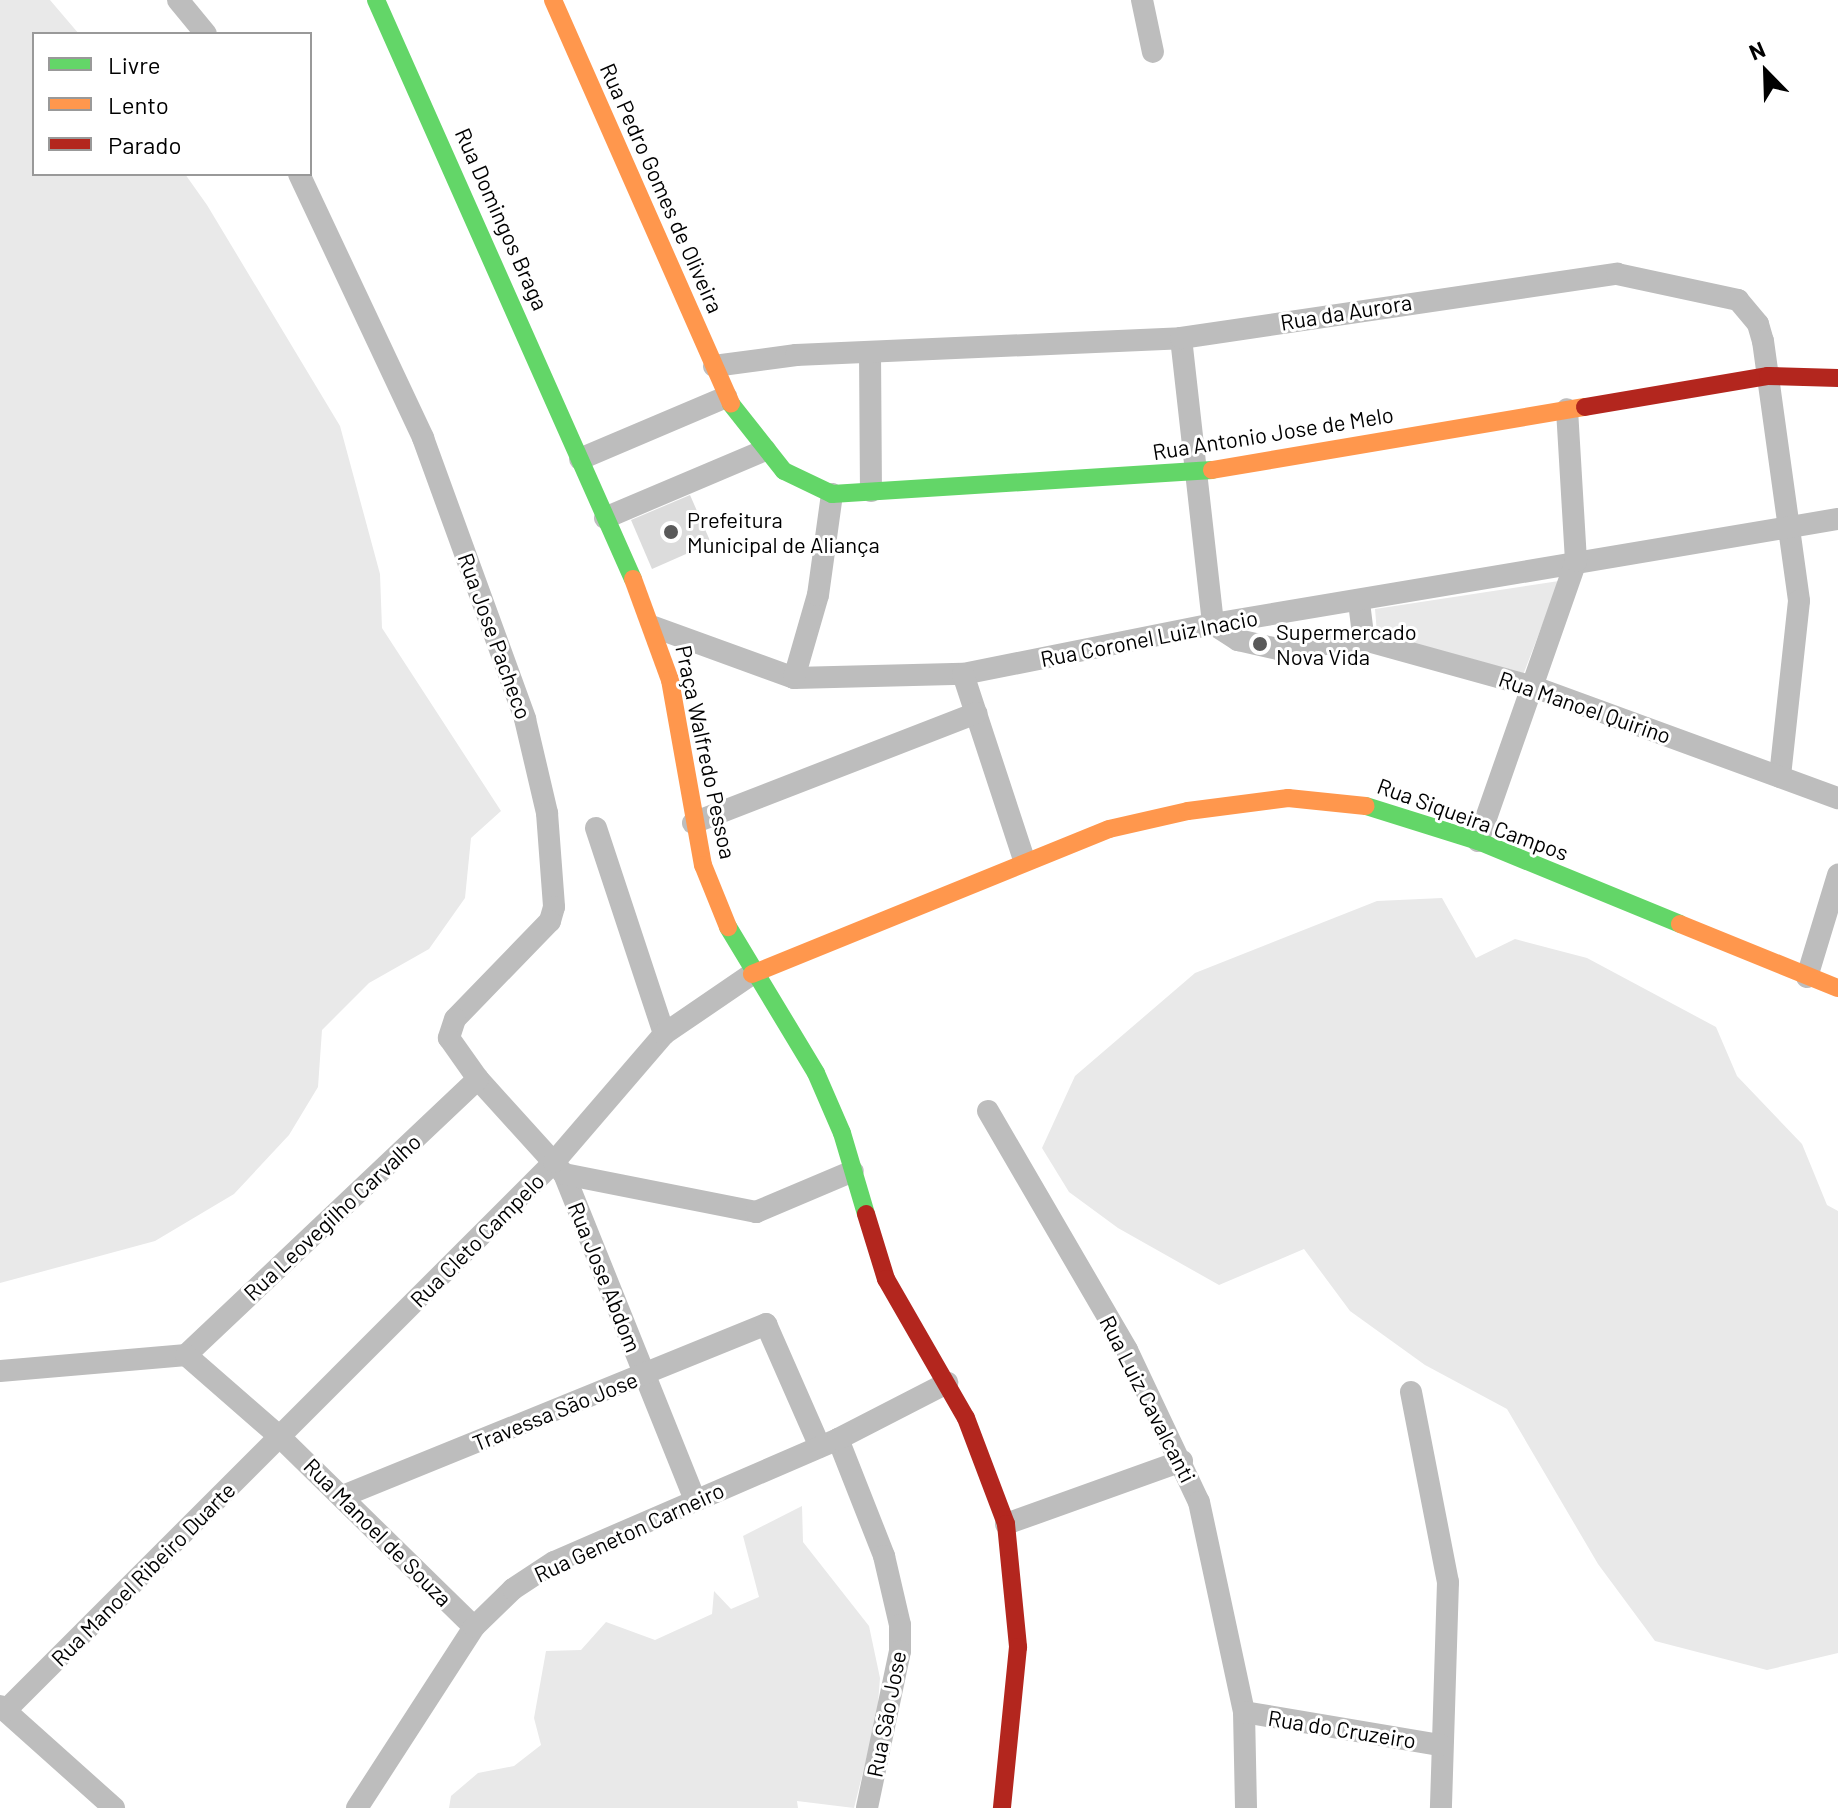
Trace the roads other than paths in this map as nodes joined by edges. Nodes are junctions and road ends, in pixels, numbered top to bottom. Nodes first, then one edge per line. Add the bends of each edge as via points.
1 (178, 0) edge
2 (376, 0) edge
3 (553, 0) edge
4 (1142, 0) edge
5 (204, 32) edge
6 (1153, 52) dead end
7 (300, 176) edge
8 (1181, 338) junction
9 (870, 352) junction
10 (714, 366) junction
11 (1768, 376) junction
12 (1838, 378) edge
13 (726, 397) junction
14 (1567, 409) junction
15 (765, 450) junction
16 (580, 459) junction
17 (1194, 473) junction
18 (871, 491) junction
19 (832, 494) junction
20 (605, 518) junction
21 (1838, 519) edge
22 (1791, 526) junction
23 (1576, 561) junction
24 (1359, 602) junction
25 (1213, 624) junction
26 (654, 627) junction
27 (1364, 640) junction
28 (963, 674) junction
29 (794, 678) junction
30 (1534, 687) junction
31 (976, 713) junction
32 (1780, 777) junction
33 (1838, 798) edge
34 (693, 823) junction
35 (596, 828) dead end
36 (1478, 841) junction
37 (1024, 859) junction
38 (1838, 875) edge
39 (752, 974) junction
40 (1807, 977) junction
41 (1838, 988) edge
42 (664, 1034) junction
43 (478, 1079) junction
44 (988, 1111) dead end
45 (559, 1168) junction
46 (853, 1171) junction
47 (766, 1324) joint
48 (186, 1355) junction
49 (0, 1371) edge
50 (644, 1375) junction
51 (947, 1383) junction
52 (1411, 1392) dead end
53 (281, 1438) junction
54 (829, 1443) junction
55 (1182, 1461) junction
56 (343, 1496) junction
57 (694, 1498) junction
58 (1006, 1524) junction
59 (474, 1627) junction
60 (3, 1709) edge
61 (1244, 1712) junction
62 (1440, 1745) junction
63 (107, 1806) edge
64 (357, 1808) edge
65 (867, 1808) edge
66 (1002, 1808) edge
67 (1246, 1808) edge
68 (1441, 1808) edge

1 - 5 street
2 - 16 street, Rua Domingos Braga
3 - 10 street, Rua Pedro Gomes de Oliveira
4 - 6 street
7 - 43 street, Rua Jose Pacheco via 423,438 539,768 554,907 541,933 449,1029 452,1046
8 - 9 street, Rua da Aurora
8 - 11 street, Rua da Aurora via 1617,274 1738,300 1758,324
8 - 17 street
9 - 10 street, Rua da Aurora
9 - 18 street
10 - 13 street, Rua Pedro Gomes de Oliveira
11 - 12 street
11 - 14 street, Rua Antonio Jose de Melo
11 - 22 street, Rua da Aurora
13 - 15 street
13 - 16 street
14 - 17 street, Rua Antonio Jose de Melo
14 - 23 street
15 - 19 street via 784,471
15 - 20 street
16 - 20 street, Praça Walfredo Pessoa
17 - 18 street, Rua Antonio Jose de Melo
17 - 25 street
18 - 19 street, Rua Antonio Jose de Melo
19 - 29 street via 818,595
20 - 26 street, Praça Walfredo Pessoa
21 - 22 street, Rua Coronel Luiz Inacio
22 - 23 street, Rua Coronel Luiz Inacio
22 - 32 street, Rua da Aurora via 1798,629
23 - 24 street, Rua Coronel Luiz Inacio
23 - 30 street
24 - 25 street, Rua Coronel Luiz Inacio
24 - 27 street
25 - 27 street via 1238,640 1278,649
25 - 28 street, Rua Coronel Luiz Inacio
26 - 29 street, Rua Coronel Luiz Inacio
26 - 34 street, Praça Walfredo Pessoa via 670,680
27 - 30 street, Rua Manoel Quirino
28 - 29 street, Rua Coronel Luiz Inacio
28 - 31 street
30 - 32 street, Rua Manoel Quirino
30 - 36 street
31 - 34 street
31 - 37 street
32 - 33 street, Rua Manoel Quirino
34 - 39 street, Praça Walfredo Pessoa via 703,865
35 - 42 street
36 - 37 street, Rua Siqueira Campos via 1356,803 1288,798 1188,811 1109,829
36 - 40 street, Rua Siqueira Campos
37 - 39 street, Rua Siqueira Campos
38 - 40 street
39 - 42 street, Rua Cleto Campelo
39 - 46 street, Praça Walfredo Pessoa via 816,1073
40 - 41 street, Rua Siqueira Campos
42 - 45 street, Rua Cleto Campelo
43 - 45 street, Rua Jose Abdom
43 - 48 street, Rua Leovegilho Carvalho
44 - 55 street, Rua Luiz Cavalcanti via 1127,1350
45 - 46 street via 756,1212
45 - 50 street, Rua Jose Abdom
45 - 53 street, Rua Cleto Campelo
46 - 51 street, Praça Walfredo Pessoa via 886,1279
47 - 50 street, Travessa São Jose
47 - 54 street, Rua São Jose
48 - 49 street
48 - 53 street, Rua Manoel de Souza
50 - 56 street, Travessa São Jose
50 - 57 street, Rua Jose Abdom
51 - 54 street, Rua Geneton Carneiro
51 - 58 street, Praça Walfredo Pessoa via 988,1468
52 - 62 street via 1448,1582
53 - 56 street, Rua Manoel de Souza
53 - 60 street, Rua Manoel Ribeiro Duarte
54 - 57 street, Rua Geneton Carneiro
54 - 65 street, Rua São Jose via 884,1556 900,1625 895,1681
55 - 58 street
55 - 61 street, Rua Luiz Cavalcanti via 1209,1538
56 - 59 street, Rua Manoel de Souza
57 - 59 street, Rua Geneton Carneiro via 554,1562 513,1589
58 - 66 street, Praça Walfredo Pessoa via 1018,1647
59 - 64 street, Rua Geneton Carneiro
60 - 63 street
61 - 62 street, Rua do Cruzeiro
61 - 67 street, Rua Luiz Cavalcanti
62 - 68 street

